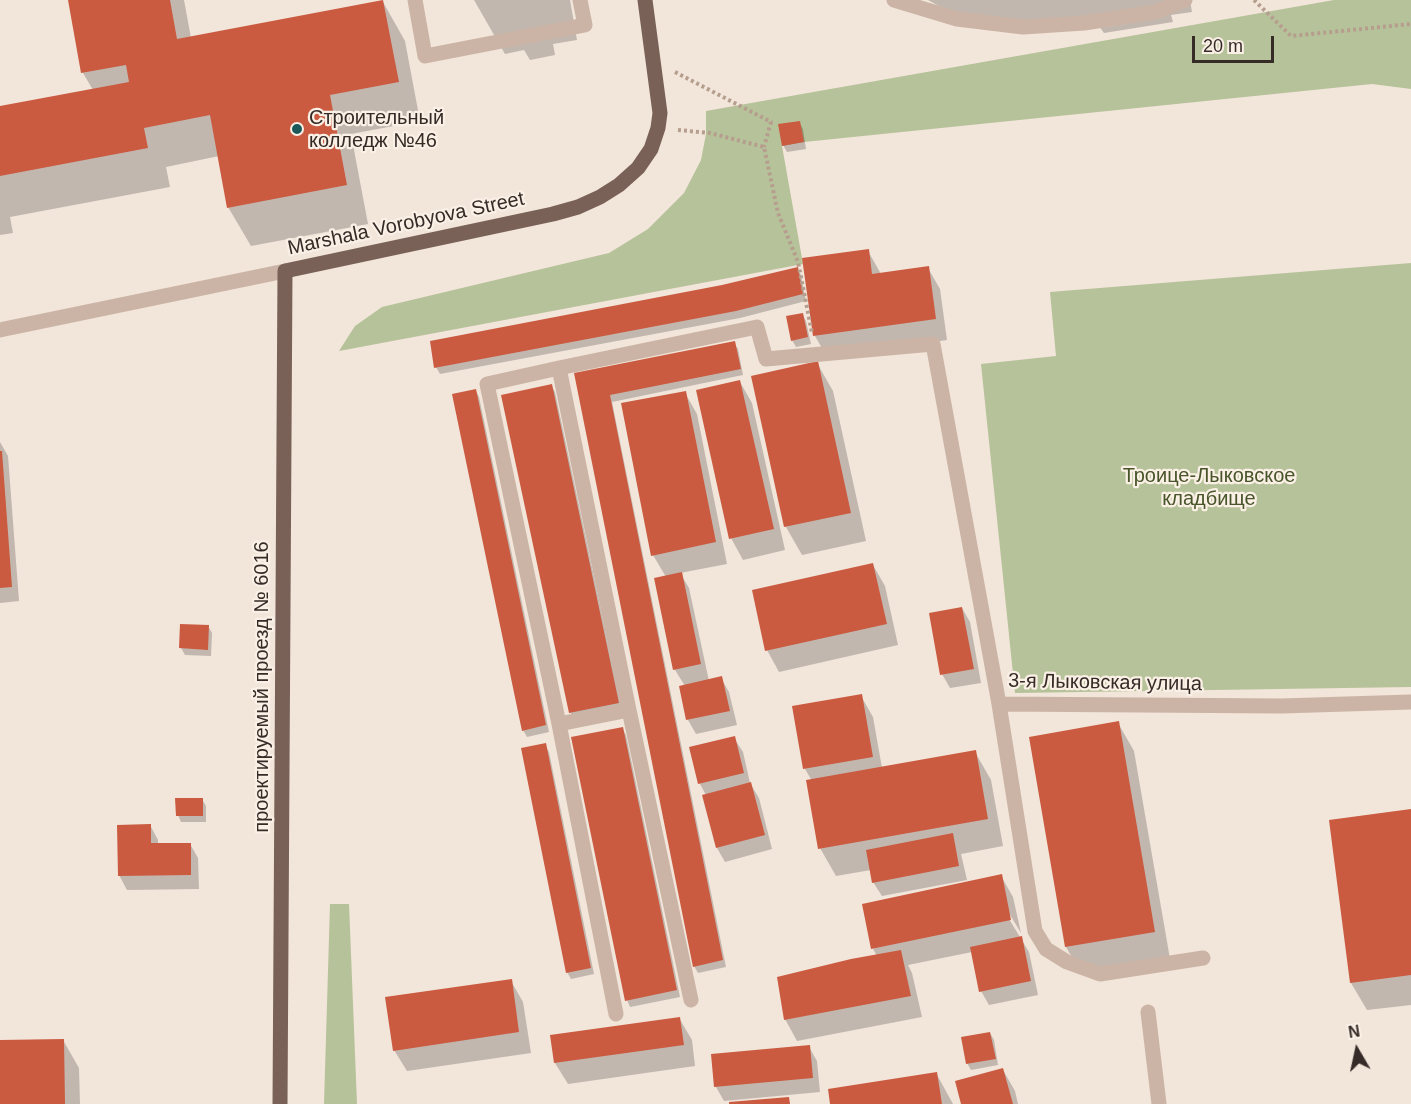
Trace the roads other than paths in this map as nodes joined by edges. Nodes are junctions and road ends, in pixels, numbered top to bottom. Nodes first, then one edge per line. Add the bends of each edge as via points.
1 (415, 0) edge
2 (580, 0) edge
3 (645, 0) edge
4 (894, 0) edge
5 (1185, 0) edge
6 (285, 271) junction
7 (0, 330) edge
8 (559, 368) junction
9 (1411, 702) edge
10 (999, 704) junction
11 (628, 710) junction
12 (559, 724) junction
13 (1203, 958) dead end
14 (691, 1000) dead end
15 (1148, 1012) dead end
16 (616, 1014) dead end
17 (280, 1104) edge
18 (1160, 1104) edge

1 - 2 street via 426,56 585,26
3 - 6 main road, Marshala Vorobyova Street via 660,113 658,128 651,149 619,185 578,207 553,214
4 - 5 street via 957,19 1023,27 1155,12
6 - 7 street, Marshala Vorobyova Street
6 - 17 main road, проектируемый проезд № 6016
8 - 10 street, 3-я Лыковская улица via 758,327 766,359 933,344
8 - 11 street
8 - 12 street via 488,384
9 - 10 street, 3-я Лыковская улица via 1282,706
10 - 13 street via 1035,931 1046,949 1067,963 1100,974
11 - 12 street
11 - 14 street
12 - 16 street
15 - 18 street

